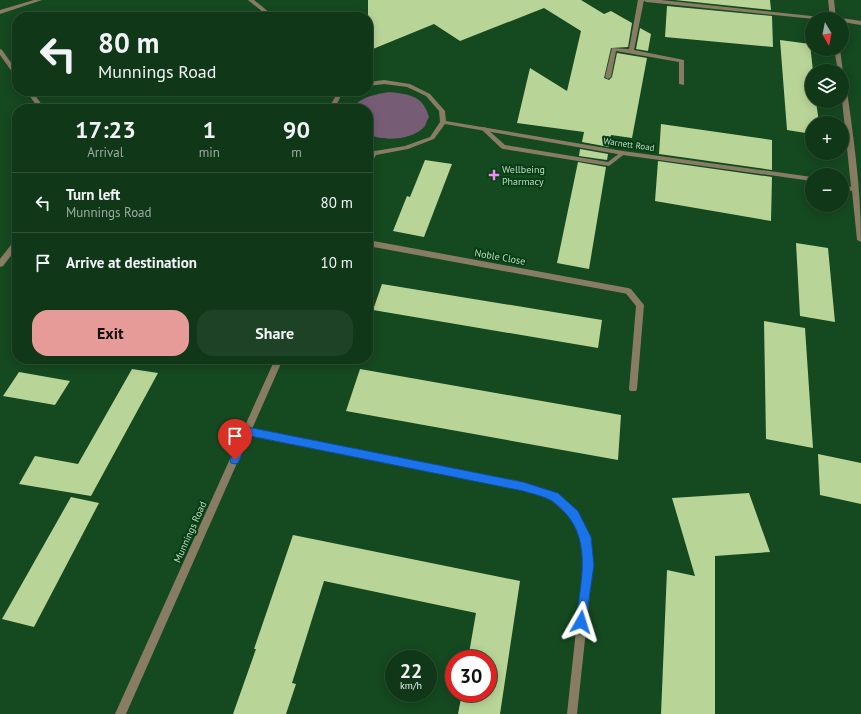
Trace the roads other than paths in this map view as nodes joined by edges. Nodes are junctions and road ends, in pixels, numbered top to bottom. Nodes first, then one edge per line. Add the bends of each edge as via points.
1 (38, 0) edge
2 (251, 0) edge
3 (641, 0) edge
4 (646, 0) edge
5 (831, 0) edge
6 (0, 12) edge
7 (266, 12) edge
8 (832, 12) edge
9 (805, 17) edge
10 (849, 21) edge
11 (861, 23) edge
12 (0, 51) edge
13 (631, 51) junction
14 (12, 68) edge
15 (608, 77) dead end
16 (373, 83) edge
17 (682, 84) dead end
18 (846, 108) edge
19 (443, 122) junction
20 (484, 129) junction
21 (373, 151) edge
22 (623, 153) junction
23 (805, 178) edge
24 (849, 189) edge
25 (855, 190) junction
26 (861, 240) edge
27 (373, 244) edge
28 (12, 249) edge
29 (0, 264) edge
30 (277, 364) edge
31 (633, 389) dead end
32 (248, 432) junction
33 (120, 714) edge
34 (572, 714) edge

1 - 6 street
2 - 7 street
3 - 13 street
4 - 9 street
5 - 8 street
10 - 11 street
12 - 14 street
13 - 15 street via 614,49
13 - 17 street via 682,61
16 - 19 street via 408,85 428,96 442,111
18 - 25 street
19 - 20 street, Warnett Road
19 - 21 street via 432,138 406,148
20 - 22 street, Warnett Road
20 - 22 street via 503,147 609,164
22 - 23 street, Warnett Road
24 - 25 street
25 - 26 street
27 - 31 street, Noble Close via 628,291 640,304
28 - 29 street
30 - 32 street, Munnings Road
32 - 33 street, Munnings Road
32 - 34 street via 523,486 559,501 574,515 586,537 588,565

